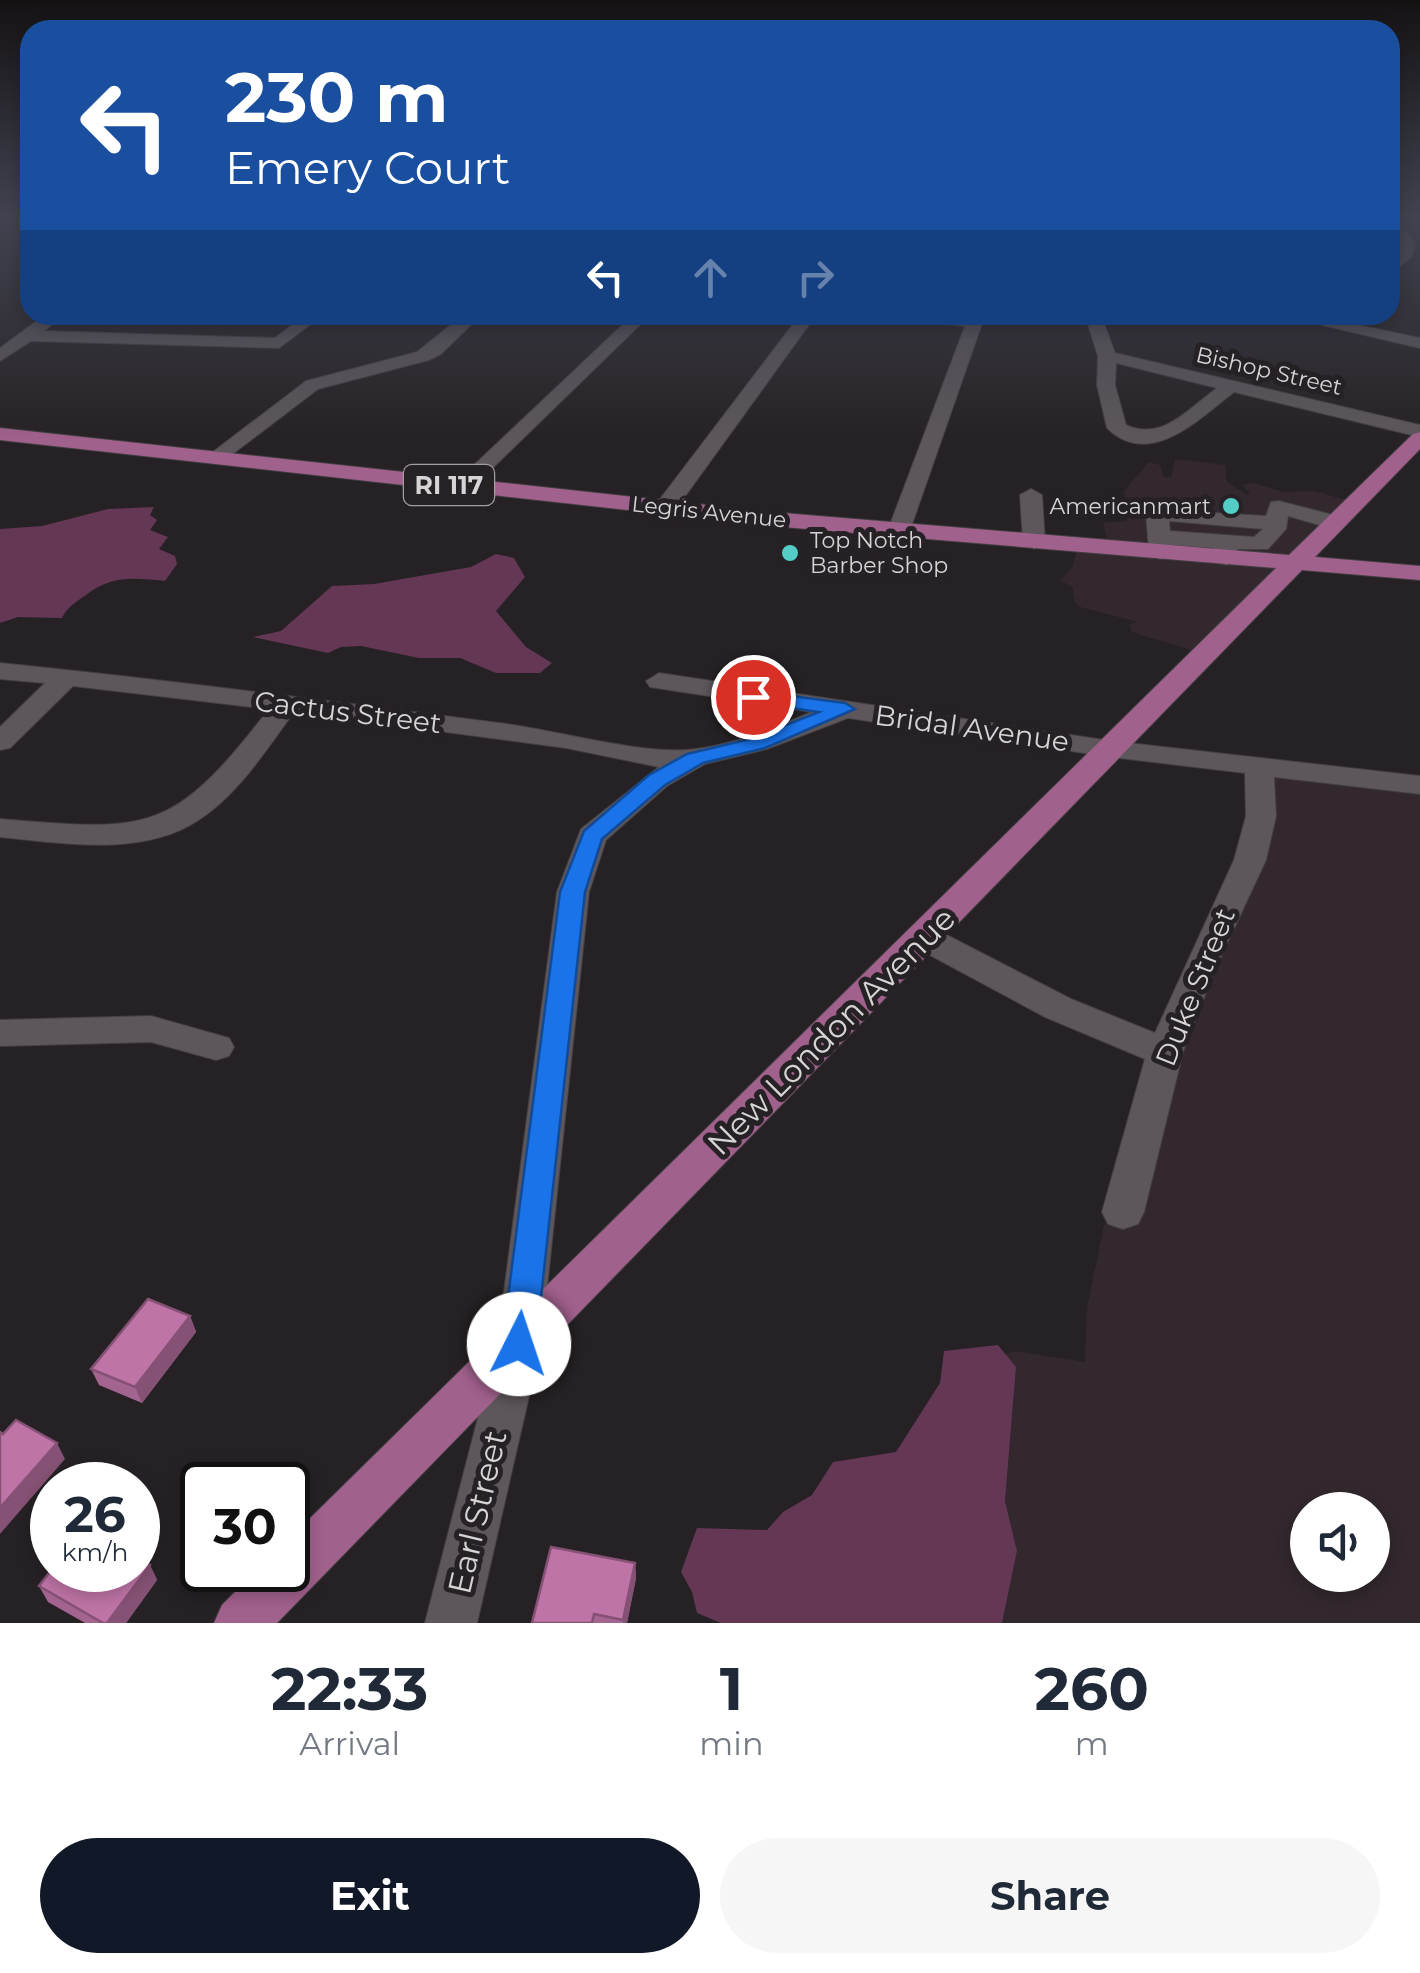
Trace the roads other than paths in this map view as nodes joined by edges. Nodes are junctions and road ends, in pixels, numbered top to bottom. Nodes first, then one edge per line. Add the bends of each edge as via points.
1 (41, 325) edge
2 (303, 325) edge
3 (462, 325) edge
4 (632, 325) edge
5 (801, 325) edge
6 (972, 325) edge
7 (1097, 325) edge
8 (1354, 325) edge
9 (24, 336) junction
10 (1420, 343) edge
11 (0, 356) edge
12 (1107, 356) junction
13 (1232, 385) junction
14 (1420, 431) edge
15 (0, 434) edge
16 (1420, 438) edge
17 (215, 458) junction
18 (463, 486) junction
19 (1031, 495) dead end
20 (664, 508) junction
21 (1333, 522) junction
22 (1156, 525) junction
23 (899, 530) junction
24 (1226, 534) junction
25 (1034, 542) junction
26 (1295, 563) junction
27 (1420, 574) edge
28 (0, 671) edge
29 (67, 677) junction
30 (660, 681) dead end
31 (286, 705) junction
32 (845, 709) junction
33 (0, 742) edge
34 (1111, 749) junction
35 (695, 758) junction
36 (1259, 764) junction
37 (1420, 785) edge
38 (0, 828) edge
39 (925, 938) junction
40 (0, 1033) edge
41 (216, 1046) dead end
42 (1165, 1052) junction
43 (1123, 1212) dead end
44 (519, 1344) junction
45 (240, 1623) edge
46 (451, 1623) edge

1 - 9 street
2 - 9 street via 279,343
3 - 17 street via 423,356 312,385
4 - 18 street
5 - 20 street
6 - 23 street
7 - 12 street
8 - 10 street
9 - 11 street
12 - 13 street, Bishop Street
12 - 13 street via 1106,385 1116,428 1123,431 1156,438
13 - 14 street, Bishop Street
15 - 17 main road, Legris Avenue / RI 117
16 - 21 main road, New London Avenue
17 - 18 main road, Legris Avenue / RI 117
18 - 20 main road, Legris Avenue / RI 117
19 - 25 street
20 - 23 main road, Legris Avenue / RI 117
21 - 24 street via 1279,506 1260,544
21 - 26 main road, New London Avenue
22 - 24 main road, Legris Avenue / RI 117
22 - 24 street
22 - 25 main road, Legris Avenue / RI 117
23 - 25 main road, Legris Avenue / RI 117
24 - 26 main road, Legris Avenue / RI 117
26 - 27 main road, Legris Avenue / RI 117
26 - 34 main road, New London Avenue
28 - 29 street, Cactus Street
29 - 31 street, Cactus Street
29 - 33 street
30 - 32 street
31 - 35 street, Cactus Street
31 - 38 street via 212,793 160,828
32 - 34 street, Bridal Avenue
32 - 35 street, Bridal Avenue via 757,744
34 - 36 street, Bridal Avenue
34 - 39 main road, New London Avenue
35 - 44 street, Bridal Avenue via 618,811 592,836 581,862 572,892
36 - 37 street, Bridal Avenue
36 - 42 street, Duke Street via 1261,816 1250,860
39 - 42 street via 1058,1008
39 - 44 main road, New London Avenue
40 - 41 street via 151,1029
42 - 43 street, Duke Street
44 - 45 main road, New London Avenue
44 - 46 street, Earl Street

